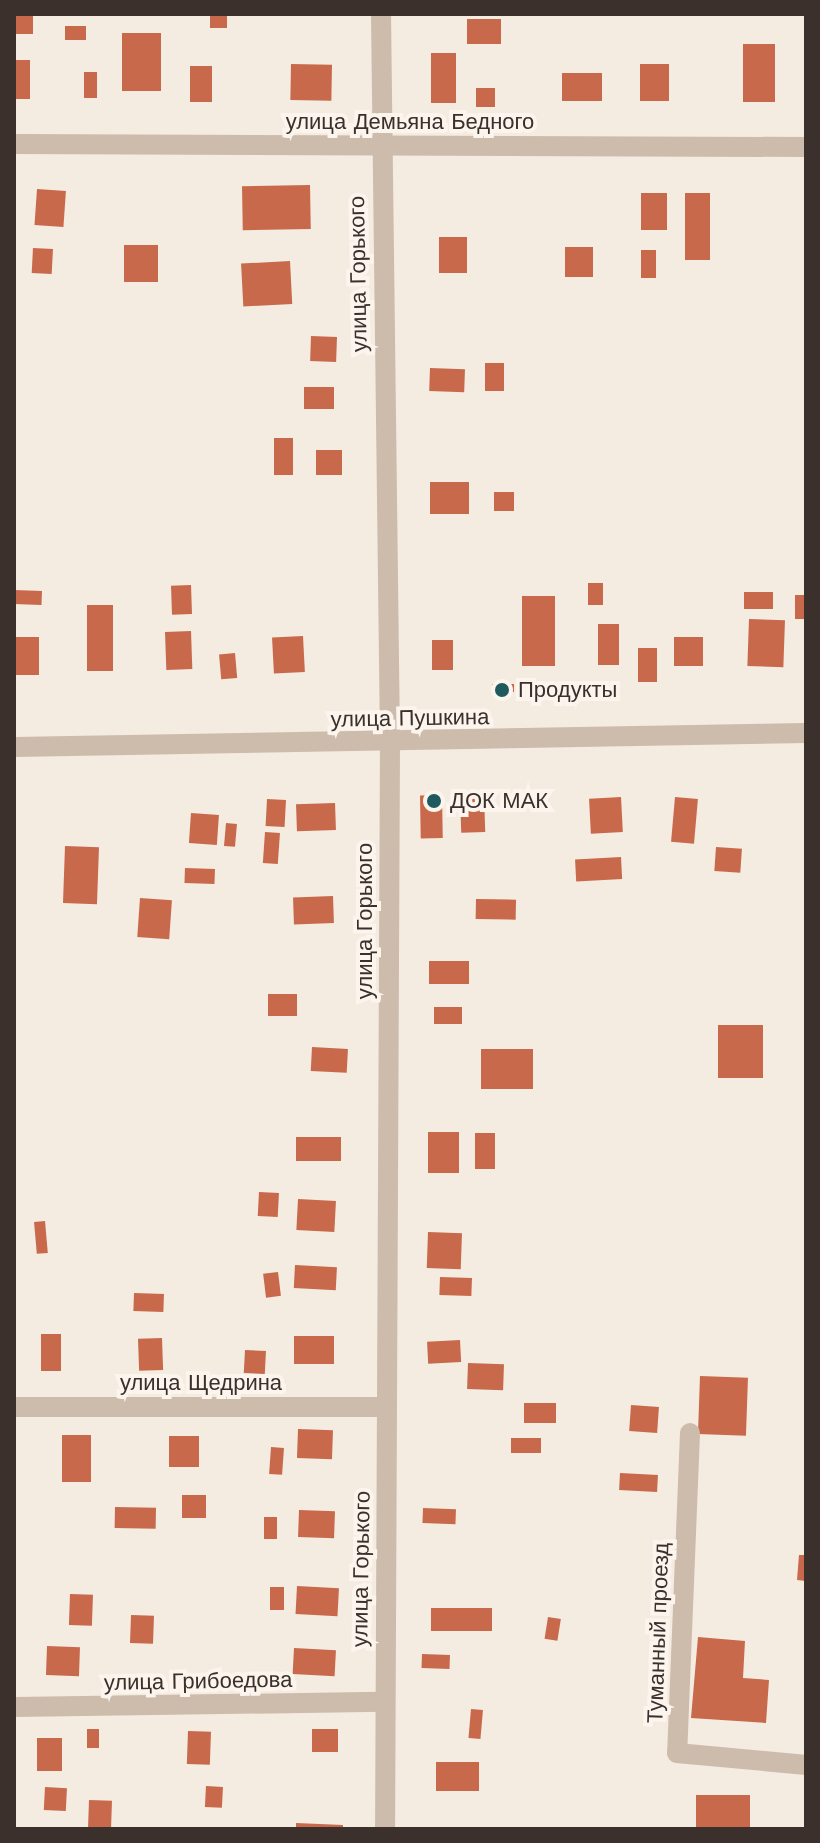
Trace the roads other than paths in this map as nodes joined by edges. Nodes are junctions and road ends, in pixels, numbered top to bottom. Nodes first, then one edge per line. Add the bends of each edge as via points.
1 (381, 14) edge
2 (14, 144) edge
3 (380, 147) junction
4 (806, 147) edge
5 (806, 733) edge
6 (390, 743) junction
7 (14, 747) edge
8 (14, 1407) edge
9 (387, 1407) junction
10 (690, 1433) dead end
11 (383, 1702) junction
12 (14, 1707) edge
13 (806, 1765) edge
14 (385, 1829) edge

1 - 3 street, улица Горького
2 - 3 street, улица Демьяна Бедного
3 - 4 street, улица Демьяна Бедного
3 - 6 street, улица Горького
5 - 6 street, улица Пушкина
6 - 7 street, улица Пушкина
6 - 9 street, улица Горького
8 - 9 street, улица Щедрина
9 - 11 street, улица Горького
10 - 13 street, Туманный проезд via 677,1753
11 - 12 street, улица Грибоедова
11 - 14 street, улица Горького

